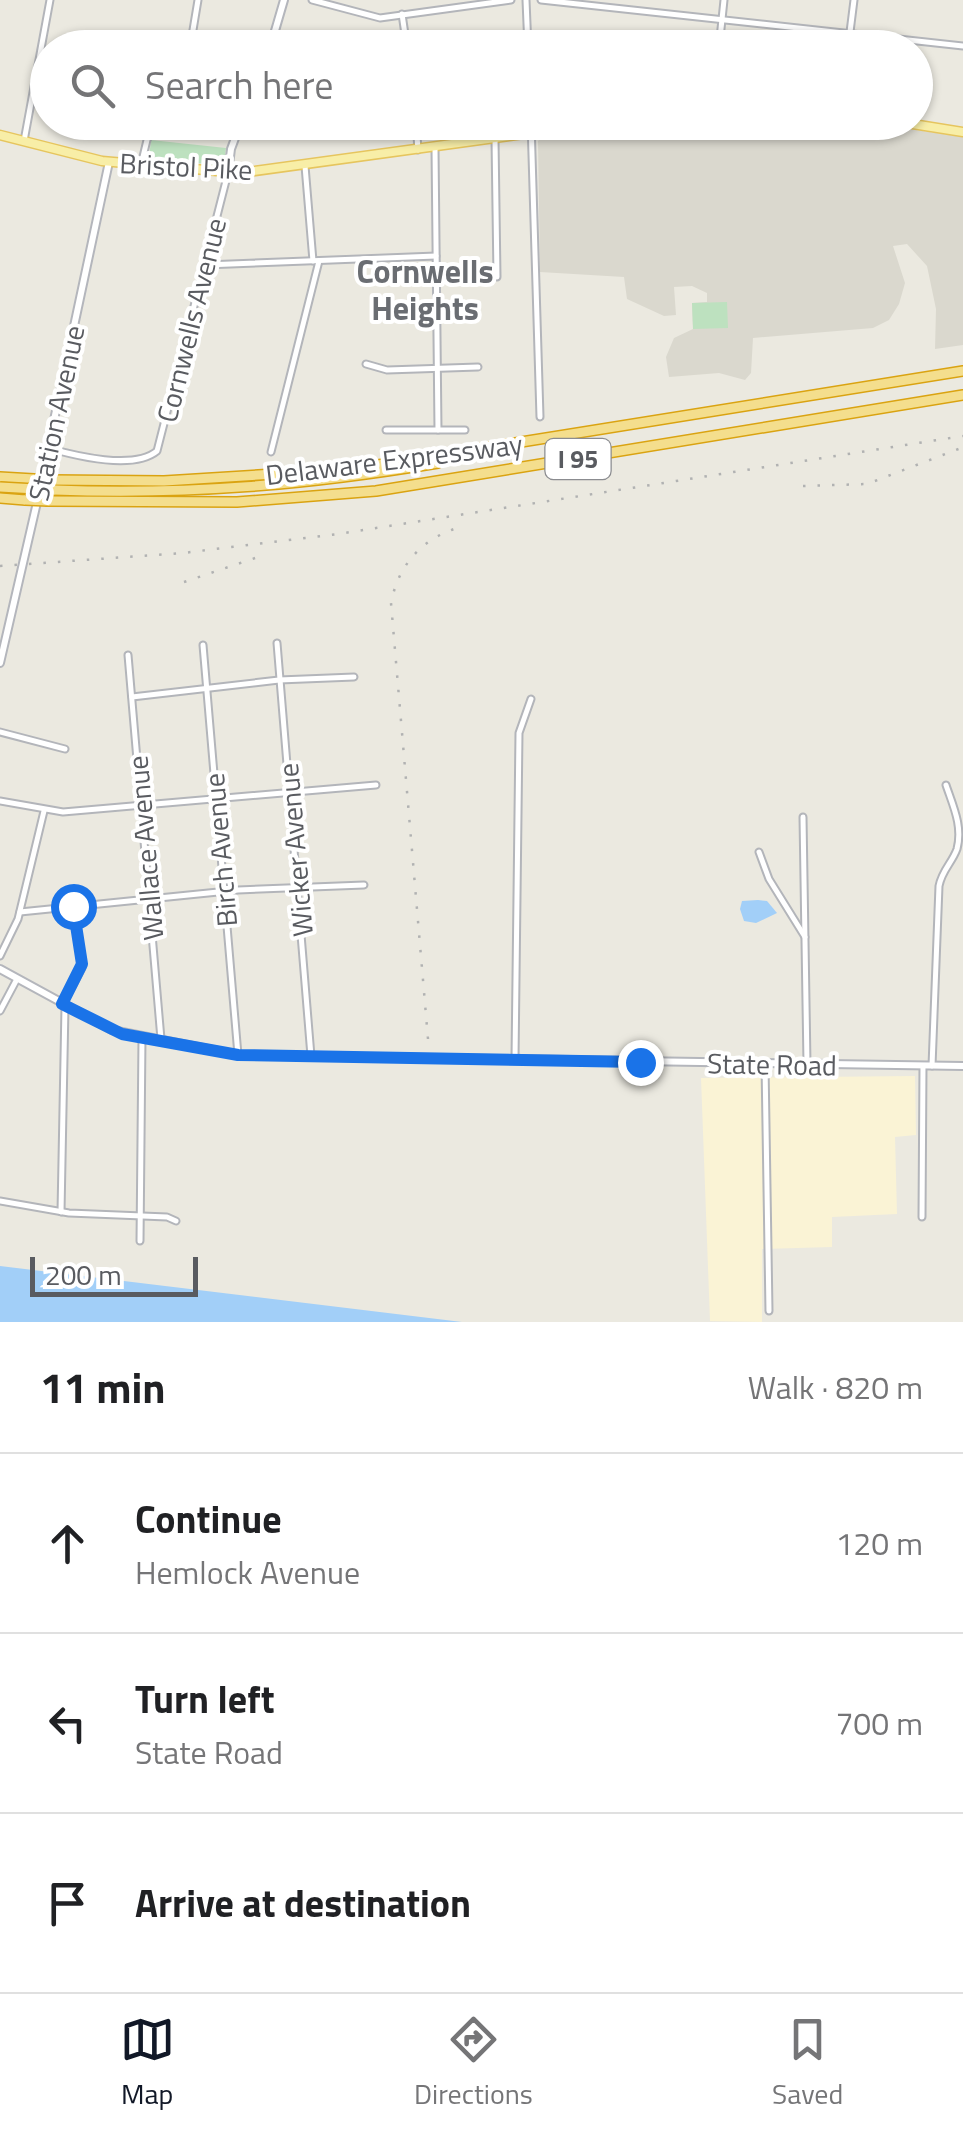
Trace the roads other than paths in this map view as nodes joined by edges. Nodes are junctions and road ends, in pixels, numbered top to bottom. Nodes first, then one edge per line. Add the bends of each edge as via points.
1 (50, 0) edge
2 (198, 0) edge
3 (284, 0) edge
4 (312, 0) edge
5 (510, 0) edge
6 (526, 0) edge
7 (540, 0) edge
8 (724, 0) edge
9 (854, 0) edge
10 (402, 14) junction
11 (722, 20) junction
12 (44, 30) edge
13 (193, 30) edge
14 (275, 30) edge
15 (404, 30) edge
16 (527, 30) edge
17 (721, 30) edge
18 (813, 30) edge
19 (850, 30) edge
20 (933, 43) edge
21 (963, 46) edge
22 (30, 108) edge
23 (933, 127) edge
24 (963, 132) edge
25 (0, 134) edge
26 (147, 140) edge
27 (234, 140) edge
28 (417, 140) edge
29 (488, 140) edge
30 (495, 140) edge
31 (533, 140) edge
32 (24, 141) junction
33 (435, 147) junction
34 (418, 150) junction
35 (109, 162) junction
36 (142, 164) junction
37 (305, 166) junction
38 (228, 173) junction
39 (436, 256) junction
40 (316, 261) junction
41 (205, 264) junction
42 (497, 277) dead end
43 (382, 308) dead end
44 (436, 308) junction
45 (366, 364) dead end
46 (478, 367) dead end
47 (438, 370) junction
48 (963, 371) edge
49 (963, 395) edge
50 (540, 417) dead end
51 (386, 430) dead end
52 (438, 430) junction
53 (465, 430) dead end
54 (48, 448) junction
55 (271, 452) dead end
56 (0, 477) edge
57 (52, 485) junction
58 (0, 486) edge
59 (0, 498) edge
60 (277, 643) dead end
61 (203, 645) dead end
62 (128, 655) dead end
63 (0, 662) edge
64 (354, 677) dead end
65 (279, 680) junction
66 (206, 687) junction
67 (132, 697) junction
68 (531, 699) dead end
69 (0, 732) edge
70 (65, 749) dead end
71 (376, 785) dead end
72 (946, 785) dead end
73 (290, 792) junction
74 (216, 799) junction
75 (0, 801) edge
76 (142, 806) junction
77 (44, 811) junction
78 (802, 817) dead end
79 (760, 852) dead end
80 (364, 885) dead end
81 (298, 886) junction
82 (223, 892) junction
83 (149, 899) junction
84 (73, 906) junction
85 (20, 912) junction
86 (805, 938) junction
87 (0, 956) edge
88 (0, 969) edge
89 (18, 979) junction
90 (64, 1005) junction
91 (0, 1011) edge
92 (142, 1038) junction
93 (161, 1042) junction
94 (238, 1055) junction
95 (311, 1056) junction
96 (515, 1059) junction
97 (765, 1064) junction
98 (807, 1064) junction
99 (927, 1066) junction
100 (963, 1066) edge
101 (0, 1201) edge
102 (61, 1212) junction
103 (140, 1216) junction
104 (922, 1217) dead end
105 (176, 1221) dead end
106 (140, 1241) dead end
107 (769, 1312) dead end

1 - 12 street
2 - 13 street
3 - 14 main road
4 - 10 street via 373,17
5 - 10 street
6 - 16 street
7 - 11 street
8 - 11 street
9 - 19 street
10 - 15 street
11 - 17 street
11 - 18 street
20 - 21 street
22 - 32 street
23 - 24 main road
25 - 32 main road, Bristol Pike
26 - 36 street
27 - 38 main road, Cornwells Avenue
28 - 34 street
29 - 33 main road, Bristol Pike
30 - 42 street
31 - 50 street
32 - 35 main road, Bristol Pike
33 - 34 main road, Bristol Pike
33 - 39 street
34 - 37 main road, Bristol Pike
35 - 36 main road, Bristol Pike
35 - 54 main road, Station Avenue
36 - 38 main road, Bristol Pike
37 - 38 main road, Bristol Pike
37 - 40 street
38 - 41 street, Cornwells Avenue
39 - 40 street
39 - 44 street
40 - 41 street
40 - 55 street
41 - 54 street, Cornwells Avenue via 160,446 138,460
43 - 44 street
44 - 47 street
45 - 47 street
46 - 47 street
47 - 52 street
48 - 57 highway, Delaware Expressway / I 95 via 301,484 200,492
49 - 59 highway, Delaware Expressway / I 95, bridge via 376,491 237,502
51 - 52 street
52 - 53 street
54 - 63 main road, Station Avenue
56 - 57 highway, bridge
57 - 58 highway, bridge
60 - 65 street, Wicker Avenue
61 - 66 street, Birch Avenue
62 - 67 street, Wallace Avenue
64 - 65 street
65 - 66 street
65 - 73 street, Wicker Avenue
66 - 67 street
66 - 74 street, Birch Avenue
67 - 76 street, Wallace Avenue
68 - 96 street via 519,732
69 - 70 street
71 - 73 street
72 - 99 street via 960,833 938,900
73 - 74 street
73 - 81 street, Wicker Avenue
74 - 76 street
74 - 82 street, Birch Avenue
75 - 77 street
76 - 77 street
76 - 83 street, Wallace Avenue
77 - 85 street
78 - 86 street
79 - 86 street
80 - 81 street
81 - 82 street
81 - 95 street, Wicker Avenue
82 - 83 street
82 - 94 street, Birch Avenue
83 - 84 street
83 - 93 street, Wallace Avenue
84 - 85 street
84 - 90 street via 82,964
85 - 87 street
86 - 98 street
88 - 89 main road, State Road
89 - 90 main road, State Road
89 - 91 street
90 - 92 main road, State Road
90 - 102 street
92 - 93 main road, State Road
92 - 103 street
93 - 94 main road, State Road
94 - 95 main road, State Road
95 - 96 main road, State Road
96 - 97 main road, State Road
97 - 98 main road, State Road
97 - 107 street
98 - 99 main road, State Road
99 - 100 main road, State Road
99 - 104 street
101 - 102 street
102 - 103 street
103 - 105 street
103 - 106 street

